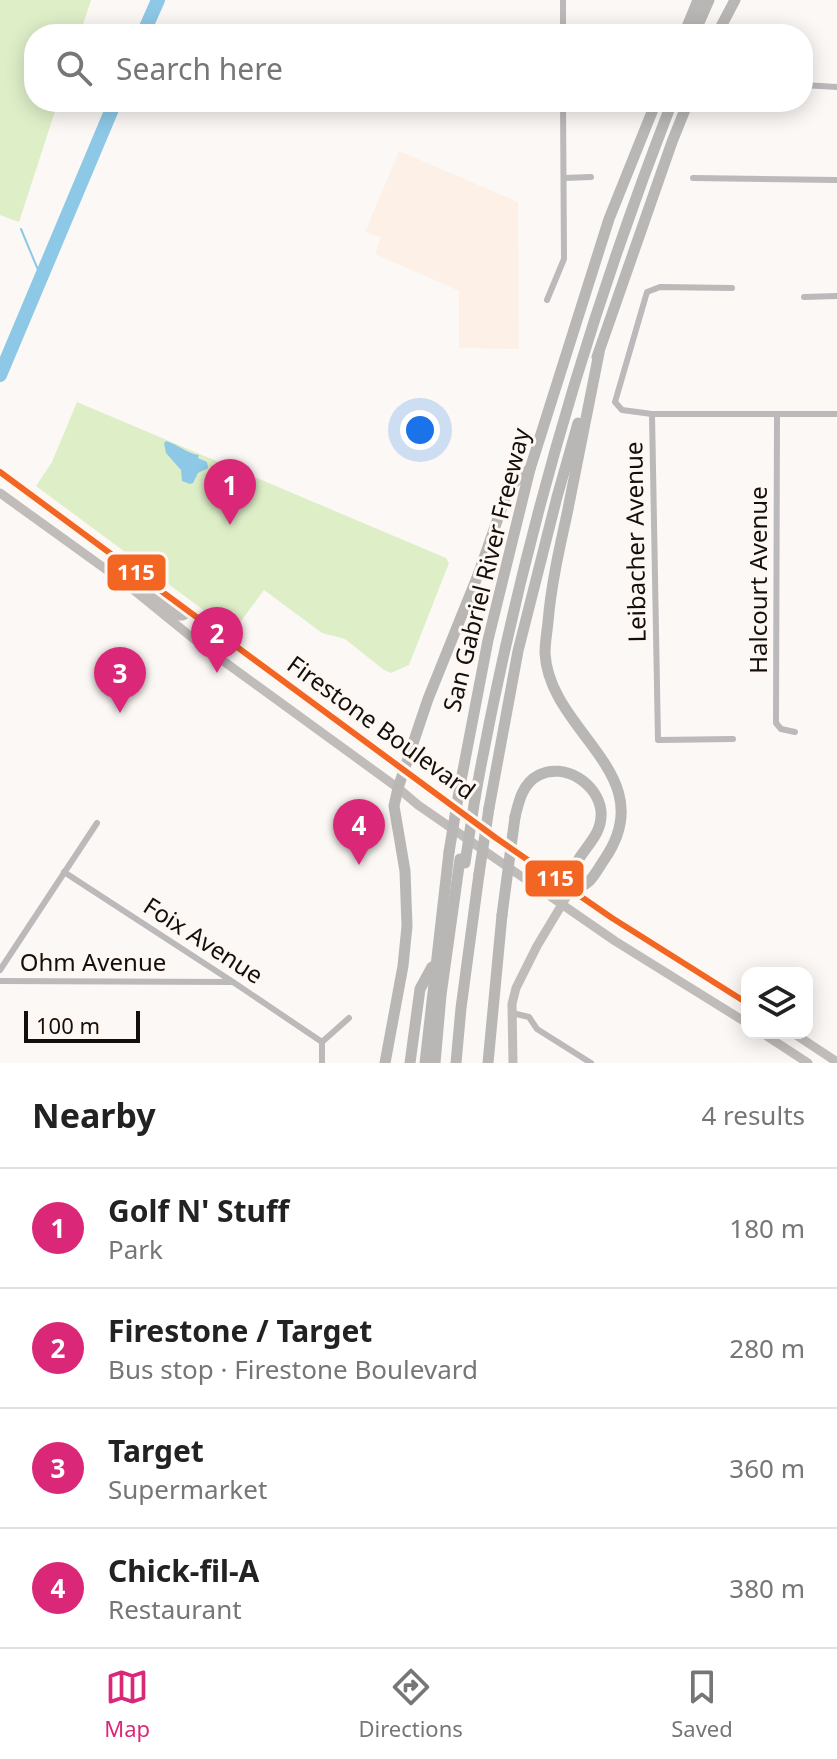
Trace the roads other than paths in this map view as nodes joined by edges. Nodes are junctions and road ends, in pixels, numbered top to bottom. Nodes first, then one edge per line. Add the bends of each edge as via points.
1 (563, 0) edge
2 (698, 0) edge
3 (712, 0) edge
4 (732, 0) edge
5 (563, 24) edge
6 (688, 24) edge
7 (699, 24) edge
8 (704, 24) edge
9 (721, 24) edge
10 (813, 86) edge
11 (837, 87) edge
12 (563, 112) edge
13 (652, 112) edge
14 (665, 112) edge
15 (684, 112) edge
16 (591, 177) dead end
17 (564, 178) junction
18 (693, 178) dead end
19 (837, 180) edge
20 (732, 288) dead end
21 (837, 296) edge
22 (804, 297) dead end
23 (547, 300) dead end
24 (599, 353) junction
25 (652, 414) junction
26 (777, 414) junction
27 (837, 414) edge
28 (530, 469) junction
29 (2, 473) edge
30 (0, 493) edge
31 (125, 583) junction
32 (191, 612) junction
33 (795, 732) dead end
34 (733, 739) dead end
35 (403, 770) junction
36 (398, 788) junction
37 (97, 823) dead end
38 (64, 872) junction
39 (570, 891) junction
40 (561, 904) junction
41 (0, 970) edge
42 (0, 981) edge
43 (233, 982) junction
44 (435, 993) junction
45 (741, 999) edge
46 (512, 1013) junction
47 (349, 1018) dead end
48 (741, 1019) edge
49 (771, 1039) edge
50 (800, 1039) edge
51 (322, 1042) junction
52 (824, 1059) edge
53 (837, 1062) edge
54 (322, 1063) edge
55 (385, 1063) edge
56 (410, 1063) edge
57 (425, 1063) edge
58 (437, 1063) edge
59 (456, 1063) edge
60 (488, 1063) edge
61 (513, 1063) edge
62 (591, 1063) edge
63 (808, 1063) edge

1 - 5 street
2 - 6 highway
3 - 7 highway
3 - 8 highway
4 - 9 highway
10 - 11 street
12 - 17 street
13 - 28 highway, San Gabriel River Freeway via 609,219
14 - 44 highway, bridge via 599,286 517,569
15 - 24 highway, San Gabriel River Freeway
16 - 17 street
17 - 23 street via 564,259
18 - 19 street
20 - 25 street, Leibacher Avenue via 660,287 647,292 615,402 622,410
21 - 22 street
24 - 39 highway via 558,554 545,652 555,693 615,778 622,810 610,852 586,886
24 - 59 highway, San Gabriel River Freeway, bridge via 518,651 479,874
25 - 26 street
25 - 34 street, Leibacher Avenue via 658,740
26 - 27 street
26 - 33 street, Halcourt Avenue via 776,723
28 - 35 highway via 509,487
28 - 44 highway, San Gabriel River Freeway, bridge via 488,640 460,786
29 - 32 main road, Firestone Boulevard
30 - 31 main road, Firestone Boulevard
31 - 32 main road via 139,586 179,616
31 - 36 main road, Firestone Boulevard
32 - 35 main road, Firestone Boulevard
35 - 36 highway
35 - 39 main road, Firestone Boulevard
36 - 40 main road, Firestone Boulevard
36 - 55 highway via 394,806 405,871 407,944
37 - 38 street
38 - 41 street
38 - 43 street, Foix Avenue
39 - 40 main road
39 - 45 main road, Firestone Boulevard
39 - 60 highway, bridge via 571,872 599,829 601,808 582,779 562,772 540,774 524,788 515,817
40 - 46 main road via 516,988
40 - 48 main road, Firestone Boulevard
42 - 43 street, Ohm Avenue
43 - 51 street, Foix Avenue
44 - 56 highway
44 - 57 highway
44 - 58 highway
46 - 61 main road
46 - 62 street via 529,1017 537,1029
47 - 51 street
49 - 63 main road
50 - 52 main road
51 - 54 street
52 - 53 main road

